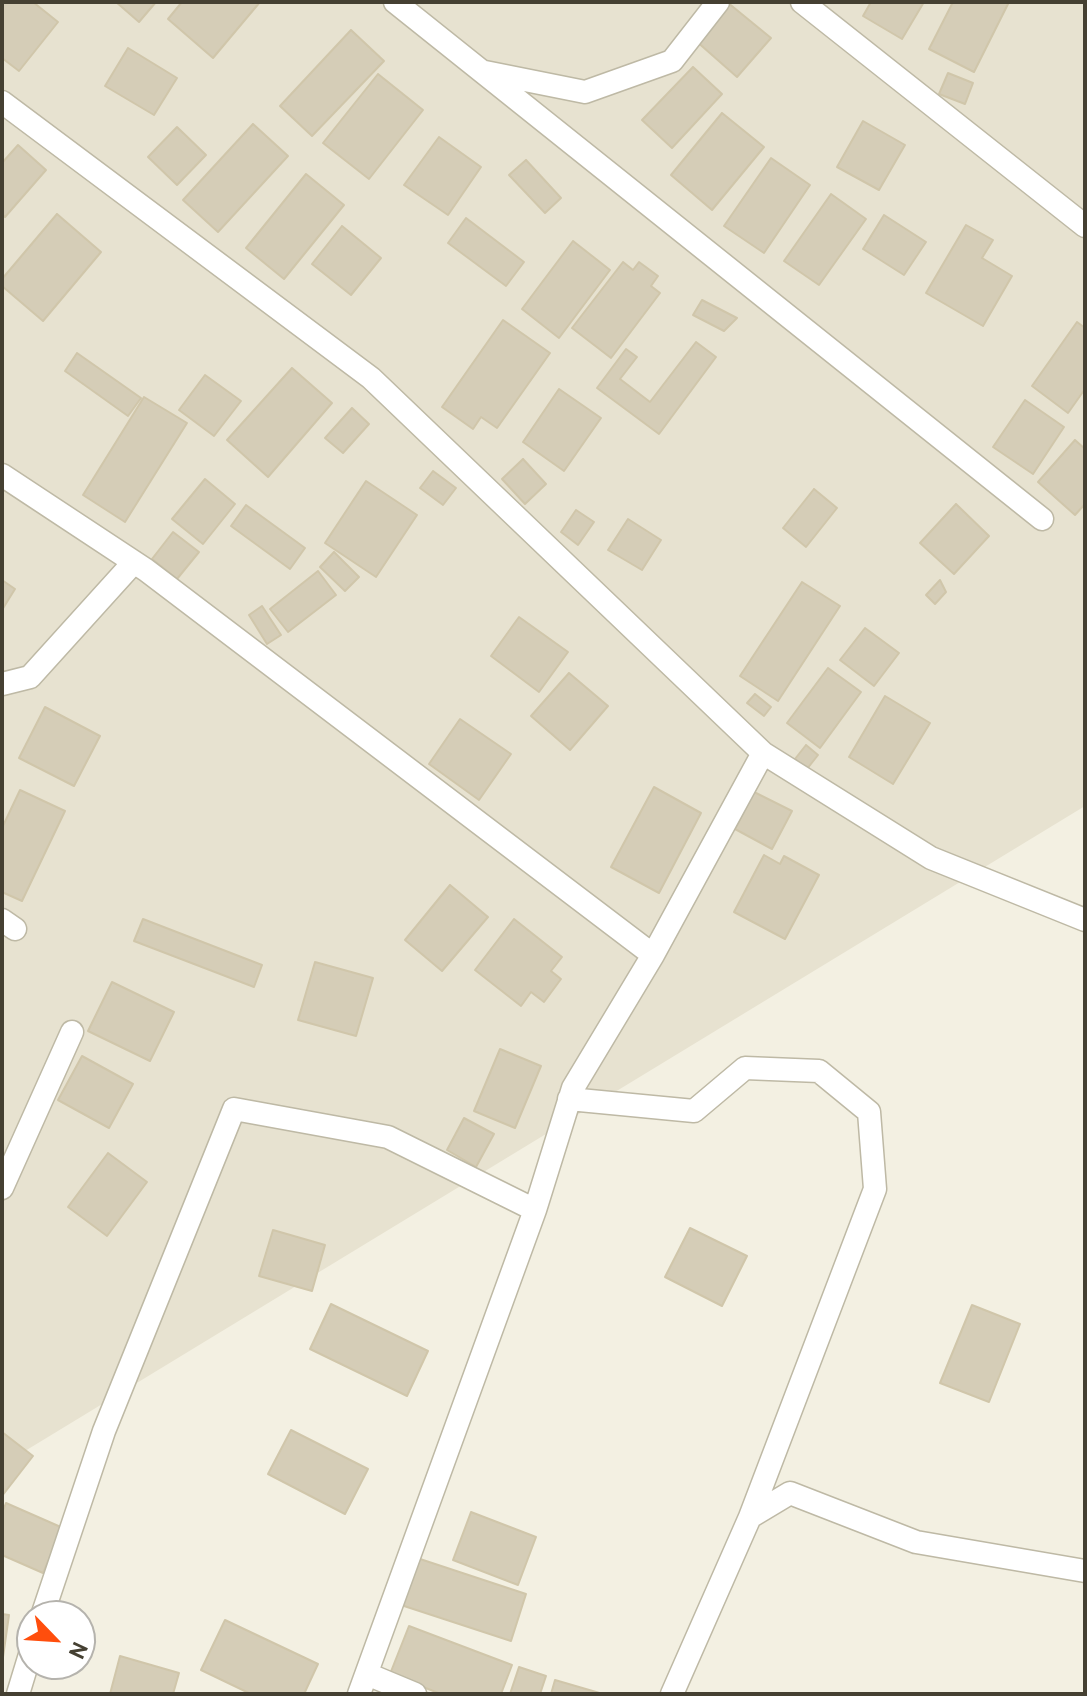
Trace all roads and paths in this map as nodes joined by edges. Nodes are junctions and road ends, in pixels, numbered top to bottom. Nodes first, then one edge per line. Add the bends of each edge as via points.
1 (395, 2) edge
2 (718, 2) edge
3 (802, 2) edge
4 (480, 71) junction
5 (2, 102) edge
6 (1085, 226) edge
7 (2, 475) edge
8 (1042, 519) dead end
9 (134, 562) junction
10 (2, 684) edge
11 (763, 753) junction
12 (1085, 920) edge
13 (653, 955) junction
14 (72, 1032) dead end
15 (569, 1099) junction
16 (2, 1188) edge
17 (535, 1210) junction
18 (750, 1517) junction
19 (1085, 1571) edge
20 (47, 1600) edge
21 (363, 1684) edge
22 (415, 1694) edge
23 (672, 1694) edge

1 - 4 street
2 - 4 street via 672,61 585,92
3 - 6 street
4 - 8 street
5 - 11 street via 371,378
7 - 9 street
9 - 10 street via 30,677
9 - 13 street
11 - 12 street via 931,858
11 - 13 street
13 - 15 street
14 - 16 street
15 - 17 street
15 - 18 street via 694,1111 745,1068 819,1071 869,1112 875,1189
17 - 20 street via 388,1137 234,1109 104,1431
17 - 21 street
18 - 19 street via 790,1493 916,1542
18 - 23 street
21 - 22 street

